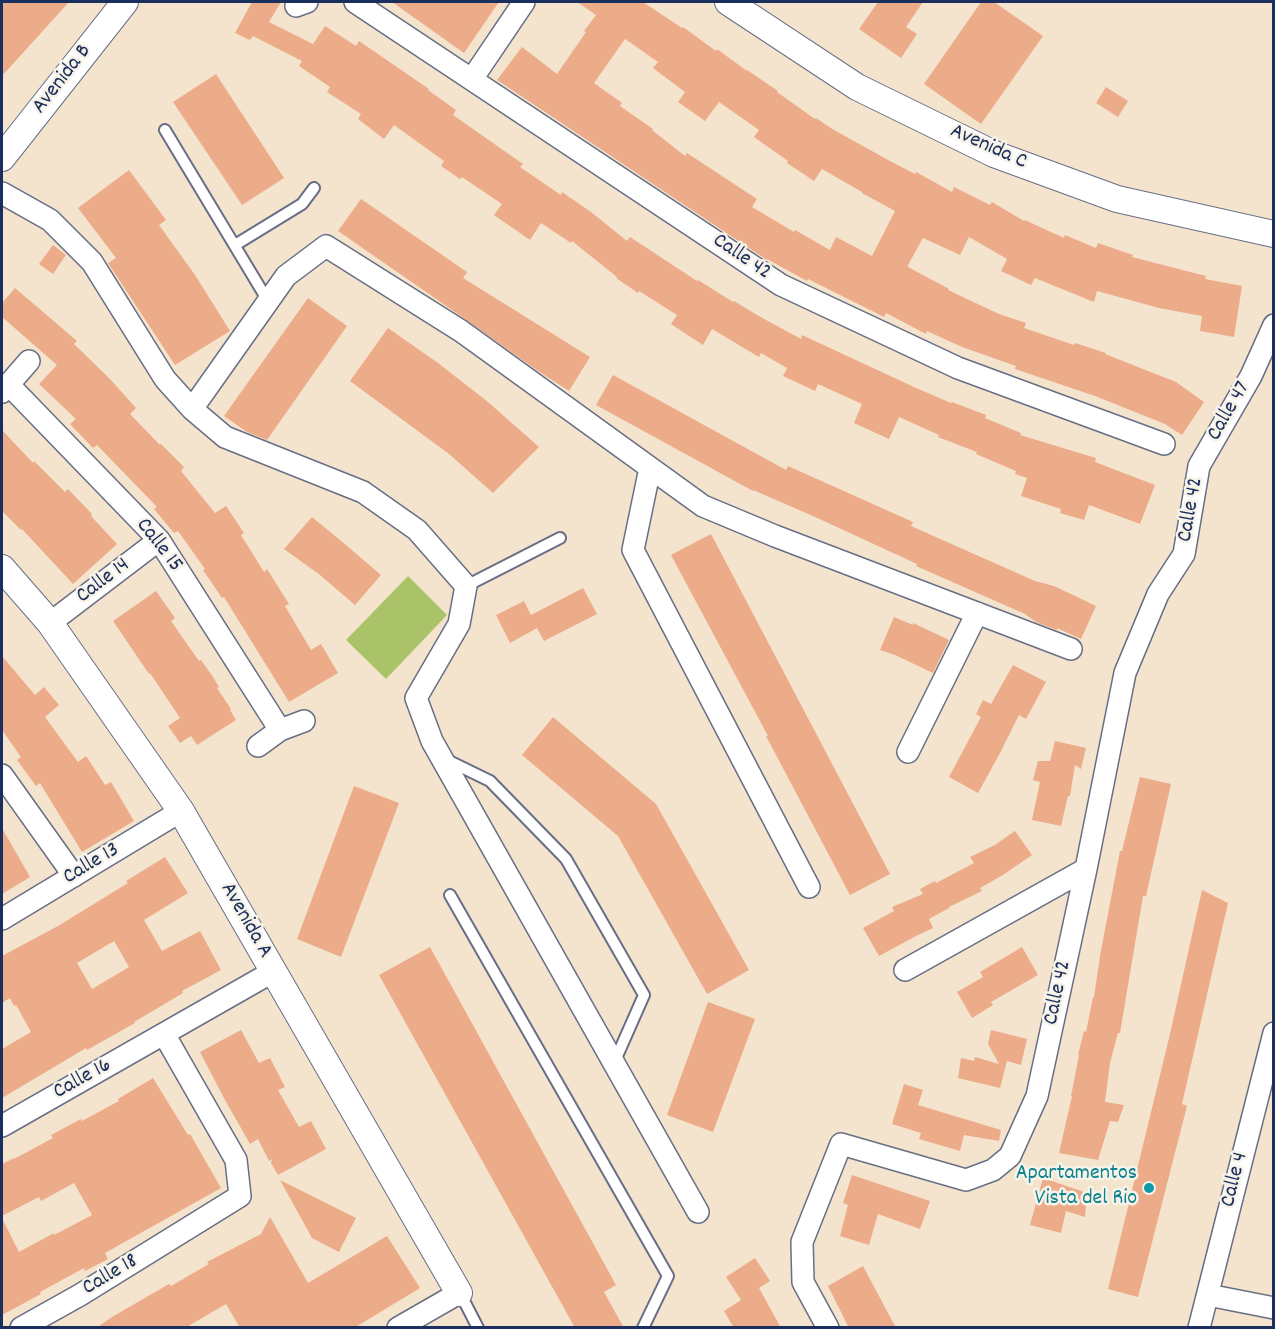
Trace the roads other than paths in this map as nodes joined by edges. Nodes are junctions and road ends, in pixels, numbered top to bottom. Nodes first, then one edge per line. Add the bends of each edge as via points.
1 (126, 2) edge
2 (355, 2) edge
3 (524, 2) edge
4 (743, 6) edge
5 (472, 79) junction
6 (165, 130) dead end
7 (2, 158) edge
8 (314, 189) dead end
9 (2, 193) edge
10 (1274, 234) edge
11 (235, 245) junction
12 (268, 301) junction
13 (1274, 325) edge
14 (29, 361) dead end
15 (5, 389) edge
16 (192, 409) junction
17 (1164, 444) dead end
18 (1199, 466) joint
19 (650, 468) junction
20 (560, 538) dead end
21 (159, 540) junction
22 (2, 568) edge
23 (466, 586) junction
24 (977, 614) junction
25 (50, 623) junction
26 (1071, 649) dead end
27 (304, 721) dead end
28 (280, 730) junction
29 (258, 746) dead end
30 (908, 752) dead end
31 (441, 757) junction
32 (2, 775) edge
33 (182, 811) junction
34 (1086, 869) junction
35 (74, 876) junction
36 (809, 887) dead end
37 (450, 895) dead end
38 (2, 919) edge
39 (905, 970) dead end
40 (274, 971) junction
41 (1274, 1033) edge
42 (164, 1034) junction
43 (614, 1063) junction
44 (2, 1126) edge
45 (698, 1212) dead end
46 (459, 1293) junction
47 (1208, 1295) junction
48 (1274, 1308) edge
49 (21, 1328) edge
50 (398, 1328) edge
51 (478, 1328) edge
52 (644, 1328) edge
53 (828, 1328) edge
54 (1199, 1328) edge

1 - 7 street, Avenida B
2 - 5 street, Calle 42
3 - 5 street
4 - 10 street, Avenida C via 857,87 994,154 1117,199
5 - 17 street, Calle 42 via 781,285 958,368
6 - 11 lane
8 - 11 lane via 302,204
9 - 16 street via 50,220 92,262 165,379
11 - 12 lane
12 - 16 street
12 - 19 street via 285,276 326,246 461,332
13 - 18 street, Calle 47 via 1251,376
14 - 15 street
15 - 21 street, Calle 15
16 - 23 street via 225,437 363,492 417,530
18 - 34 street, Calle 42 via 1184,554 1158,594 1125,673
19 - 24 street via 703,506
19 - 36 street via 633,550
20 - 23 lane
21 - 25 street, Calle 14
21 - 28 street, Calle 15
22 - 25 street, Avenida A
23 - 31 street via 459,624 416,698
24 - 26 street
24 - 30 street
25 - 33 street, Avenida A
27 - 28 street
28 - 29 street
31 - 43 street
31 - 43 lane via 490,781 566,859 644,995
32 - 35 street
33 - 35 street, Calle 13
33 - 40 street, Avenida A
34 - 39 street
34 - 53 street, Calle 42 via 1037,1096 1010,1156 993,1170 966,1180 841,1144 802,1242 803,1282
35 - 38 street, Calle 13
37 - 52 lane via 668,1275
40 - 42 street, Calle 16
40 - 46 street, Avenida A
41 - 47 street, Calle 4
42 - 44 street, Calle 16
42 - 49 street, Calle 18 via 236,1160 240,1196
43 - 45 street
46 - 50 street
46 - 51 lane
47 - 48 street
47 - 54 street, Calle 4

